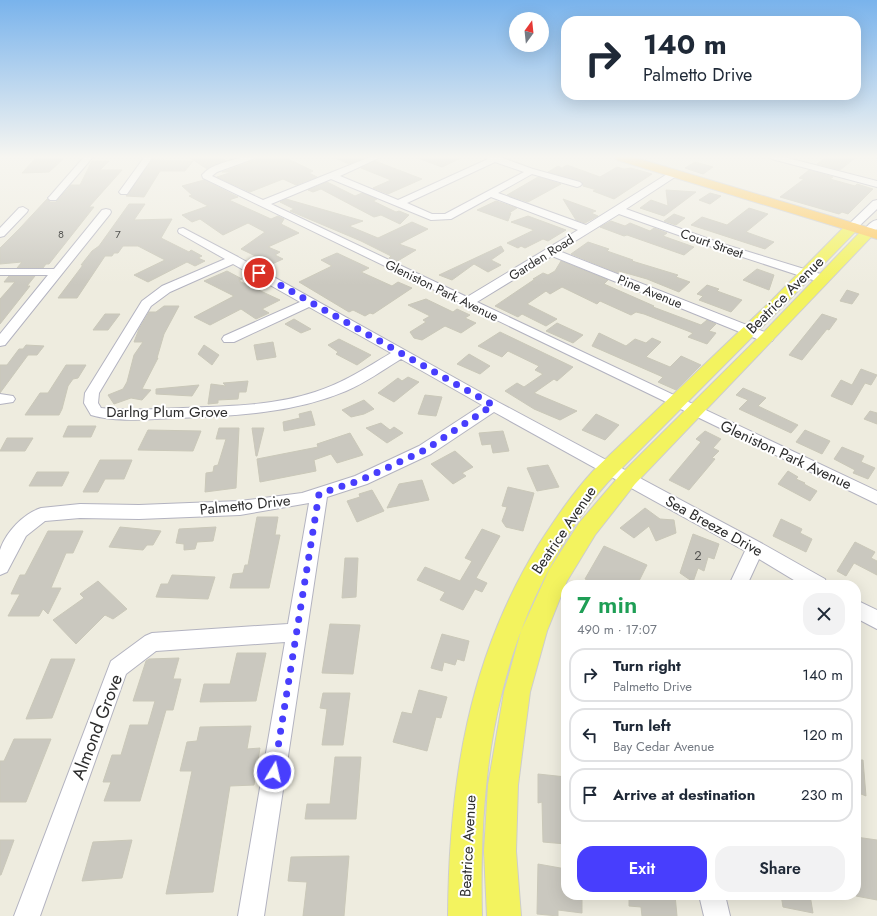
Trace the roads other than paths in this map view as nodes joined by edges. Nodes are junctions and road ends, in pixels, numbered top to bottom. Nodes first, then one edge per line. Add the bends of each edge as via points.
1 (255, 200) edge
2 (274, 200) edge
3 (388, 200) edge
4 (407, 200) edge
5 (480, 200) edge
6 (507, 200) edge
7 (634, 200) edge
8 (767, 200) edge
9 (264, 204) junction
10 (398, 204) junction
11 (875, 206) edge
12 (23, 210) dead end
13 (618, 210) junction
14 (106, 212) dead end
15 (586, 229) junction
16 (868, 229) edge
17 (183, 231) dead end
18 (0, 234) edge
19 (550, 251) junction
20 (234, 259) junction
21 (0, 272) edge
22 (57, 272) junction
23 (814, 276) junction
24 (309, 302) junction
25 (468, 302) junction
26 (758, 335) junction
27 (229, 340) dead end
28 (0, 342) edge
29 (401, 353) junction
30 (493, 405) junction
31 (685, 407) junction
32 (619, 474) junction
33 (319, 494) junction
34 (877, 498) edge
35 (755, 548) junction
36 (0, 567) edge
37 (740, 580) edge
38 (809, 580) edge
39 (861, 611) edge
40 (877, 620) edge
41 (297, 632) junction
42 (713, 900) edge
43 (27, 916) edge
44 (251, 916) edge
45 (465, 916) edge
46 (504, 916) edge
47 (716, 916) edge

1 - 9 street, Gleniston Park Avenue
2 - 9 street
3 - 10 street
4 - 10 street
5 - 10 street via 447,217 439,218
6 - 15 street
7 - 13 street, Garden Road
8 - 16 highway
9 - 25 street, Gleniston Park Avenue
11 - 16 street, Beatrice Avenue
12 - 18 street
13 - 15 street, Garden Road
13 - 23 street, Court Street
14 - 22 street
15 - 19 street, Garden Road
16 - 23 main road, Beatrice Avenue
17 - 20 street, Sea Breeze Drive
19 - 25 street, Garden Road
19 - 26 street, Pine Avenue
20 - 24 street, Sea Breeze Drive
20 - 29 street, Darlng Plum Grove via 166,289 146,304 92,393 91,403 96,412 139,414 236,411 292,404 341,388
21 - 22 street
22 - 28 street
23 - 26 main road, Beatrice Avenue
24 - 27 street
24 - 29 street, Sea Breeze Drive
25 - 31 street, Gleniston Park Avenue
26 - 31 main road, Beatrice Avenue
29 - 30 street, Sea Breeze Drive
30 - 32 street, Sea Breeze Drive
30 - 33 street, Palmetto Drive via 425,450 361,480
31 - 32 main road, Beatrice Avenue
31 - 34 street, Gleniston Park Avenue
32 - 35 street, Sea Breeze Drive
32 - 45 main road, Beatrice Avenue via 584,495 542,557 521,597 504,640 481,716 474,756 466,821
32 - 46 main road, Beatrice Avenue via 557,577 534,631 517,692 503,785 500,851
33 - 36 street, Palmetto Drive via 240,508 139,512 80,511 41,515 20,531
33 - 41 street
35 - 37 street
35 - 38 street, Sea Breeze Drive
39 - 40 street
41 - 43 street, Almond Grove via 152,642 118,668
41 - 44 street
42 - 47 street

